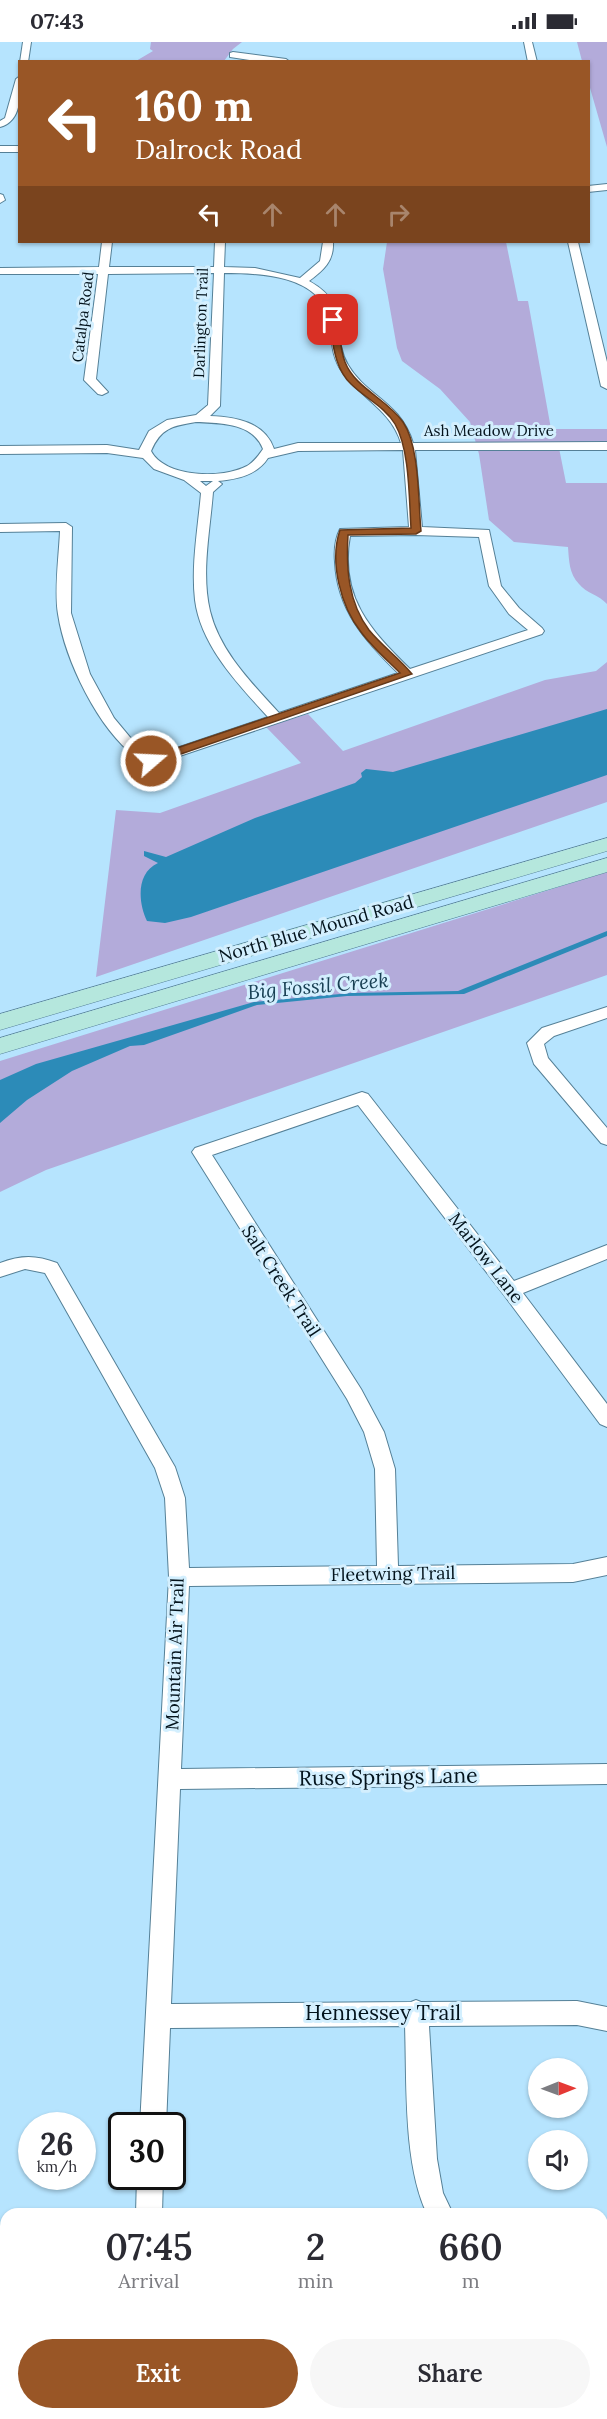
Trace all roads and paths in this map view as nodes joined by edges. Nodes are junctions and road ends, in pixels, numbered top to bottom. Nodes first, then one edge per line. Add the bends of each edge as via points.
1 (27, 42) edge
2 (528, 42) edge
3 (242, 46) dead end
4 (231, 58) edge
5 (24, 60) edge
6 (258, 60) edge
7 (532, 60) edge
8 (18, 87) edge
9 (0, 124) edge
10 (0, 149) edge
11 (18, 149) edge
12 (607, 187) edge
13 (590, 189) edge
14 (107, 243) edge
15 (220, 243) edge
16 (328, 243) edge
17 (573, 243) edge
18 (219, 269) junction
19 (104, 270) junction
20 (0, 271) edge
21 (302, 281) junction
22 (607, 386) edge
23 (102, 392) dead end
24 (214, 406) junction
25 (200, 418) junction
26 (229, 420) junction
27 (150, 438) junction
28 (267, 439) junction
29 (607, 446) edge
30 (298, 447) junction
31 (408, 447) junction
32 (107, 449) junction
33 (0, 450) edge
34 (146, 455) junction
35 (266, 455) junction
36 (187, 476) junction
37 (227, 476) junction
38 (207, 491) junction
39 (0, 528) edge
40 (416, 531) junction
41 (407, 674) junction
42 (276, 718) junction
43 (607, 844) edge
44 (607, 864) edge
45 (116, 1000) junction
46 (607, 1012) edge
47 (25, 1014) junction
48 (0, 1022) edge
49 (35, 1036) junction
50 (0, 1046) edge
51 (362, 1098) joint
52 (607, 1139) edge
53 (607, 1252) edge
54 (0, 1270) edge
55 (511, 1290) junction
56 (607, 1419) edge
57 (607, 1566) edge
58 (388, 1574) junction
59 (179, 1577) junction
60 (607, 1774) edge
61 (170, 1779) junction
62 (416, 2012) junction
63 (158, 2016) junction
64 (607, 2019) edge
65 (154, 2112) edge
66 (149, 2190) edge
67 (148, 2208) edge
68 (437, 2208) edge

1 - 5 street
2 - 7 street
3 - 4 street
4 - 6 street
8 - 9 street via 10,118
10 - 11 street
12 - 13 street
14 - 19 street, Catalpa Road
15 - 18 street, Darlington Trail
16 - 21 street via 329,256 324,266
17 - 22 street
18 - 19 street
18 - 21 street
18 - 24 street, Darlington Trail
19 - 20 street
19 - 23 street, Catalpa Road via 90,380
21 - 31 street via 330,304 341,362 353,381 399,423
24 - 25 street
24 - 26 street
25 - 26 street
25 - 27 street via 169,425
26 - 28 street, Ash Meadow Drive via 253,427
27 - 32 street
27 - 34 street
28 - 30 street, Ash Meadow Drive
28 - 35 street
29 - 31 street, Ash Meadow Drive
30 - 31 street, Ash Meadow Drive
30 - 35 street, Ash Meadow Drive
31 - 40 street
32 - 33 street
32 - 34 street
34 - 36 street via 160,468
35 - 37 street via 258,464
36 - 37 street
36 - 38 street
37 - 38 street
38 - 42 street via 202,566 204,611 218,644 243,681
39 - 42 street via 66,527 64,613 83,674 108,719 129,745 151,761
40 - 41 street via 344,532 341,562 347,597 364,630
40 - 41 street via 485,533 495,586 514,611 537,631
41 - 42 street
43 - 45 main road, North Blue Mound Road
44 - 45 main road, North Blue Mound Road
45 - 47 main road, North Blue Mound Road via 71,1001
45 - 49 main road, North Blue Mound Road via 77,1023
46 - 52 street via 548,1032 535,1043 540,1060
47 - 48 main road, North Blue Mound Road
47 - 49 main road
49 - 50 main road, North Blue Mound Road
51 - 55 street, Marlow Lane
51 - 58 street, Salt Creek Trail via 201,1152 374,1432 385,1469
53 - 55 street
54 - 59 street, Mountain Air Trail via 23,1262 38,1262 51,1268 165,1467 175,1498
55 - 56 street, Marlow Lane
57 - 58 street, Fleetwing Trail via 573,1573
58 - 59 street, Fleetwing Trail
59 - 61 street, Mountain Air Trail
60 - 61 street, Ruse Springs Lane
61 - 63 street, Mountain Air Trail
62 - 63 street, Hennessey Trail
62 - 64 street, Hennessey Trail via 577,2013
62 - 68 street via 424,2159
63 - 65 street, Mountain Air Trail
66 - 67 street

